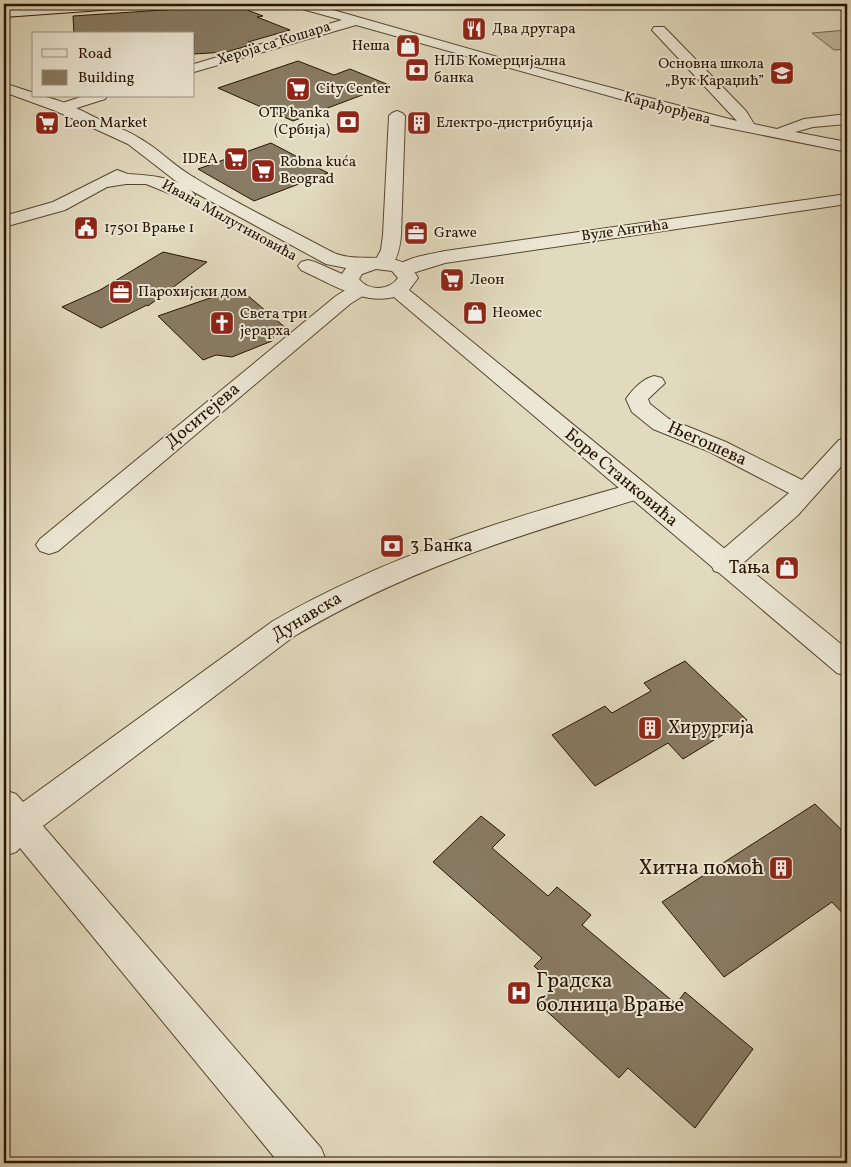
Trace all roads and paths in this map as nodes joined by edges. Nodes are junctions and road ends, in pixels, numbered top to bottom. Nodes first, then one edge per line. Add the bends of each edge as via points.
1 (129, 4) edge
2 (299, 4) edge
3 (4, 13) edge
4 (354, 20) junction
5 (659, 30) dead end
6 (195, 68) edge
7 (4, 87) edge
8 (32, 97) edge
9 (34, 98) edge
10 (94, 98) edge
11 (61, 108) junction
12 (397, 116) dead end
13 (847, 118) edge
14 (749, 129) junction
15 (778, 135) junction
16 (847, 147) edge
17 (149, 151) junction
18 (102, 183) junction
19 (847, 199) edge
20 (4, 221) edge
21 (375, 264) junction
22 (400, 280) junction
23 (355, 287) junction
24 (654, 383) dead end
25 (847, 445) edge
26 (636, 491) junction
27 (806, 492) junction
28 (48, 545) dead end
29 (724, 564) junction
30 (847, 665) edge
31 (9, 823) edge
32 (306, 1163) edge

1 - 3 street
2 - 4 street, Карађорђева
4 - 6 street, Хероја са Кошара
4 - 14 street, Карађорђева
5 - 14 street via 741,114
7 - 8 street, Ивана Милутиновића
9 - 11 street, Ивана Милутиновића
10 - 11 street
11 - 17 street, Ивана Милутиновића
12 - 21 street via 390,250
13 - 15 street via 789,128
14 - 15 street, Карађорђева
15 - 16 street, Карађорђева
17 - 18 street via 137,163
17 - 21 street, Ивана Милутиновића via 187,181 333,260
18 - 20 street via 58,206
18 - 23 street, Ивана Милутиновића via 137,178 159,181 307,265
19 - 22 street, Вуле Антића via 445,258 423,262
21 - 22 street, Ивана Милутиновића
21 - 23 street via 360,267 350,274 349,279
22 - 23 street, Ивана Милутиновића via 378,294
22 - 26 street, Боре Станковића
23 - 28 street, Доситејева
24 - 27 street, Његошева via 637,400 640,407 661,424 718,447
25 - 27 street
26 - 29 street, Боре Станковића
26 - 31 street, Дунавска via 414,564 317,607
27 - 29 street
29 - 30 street, Боре Станковића
31 - 32 street

